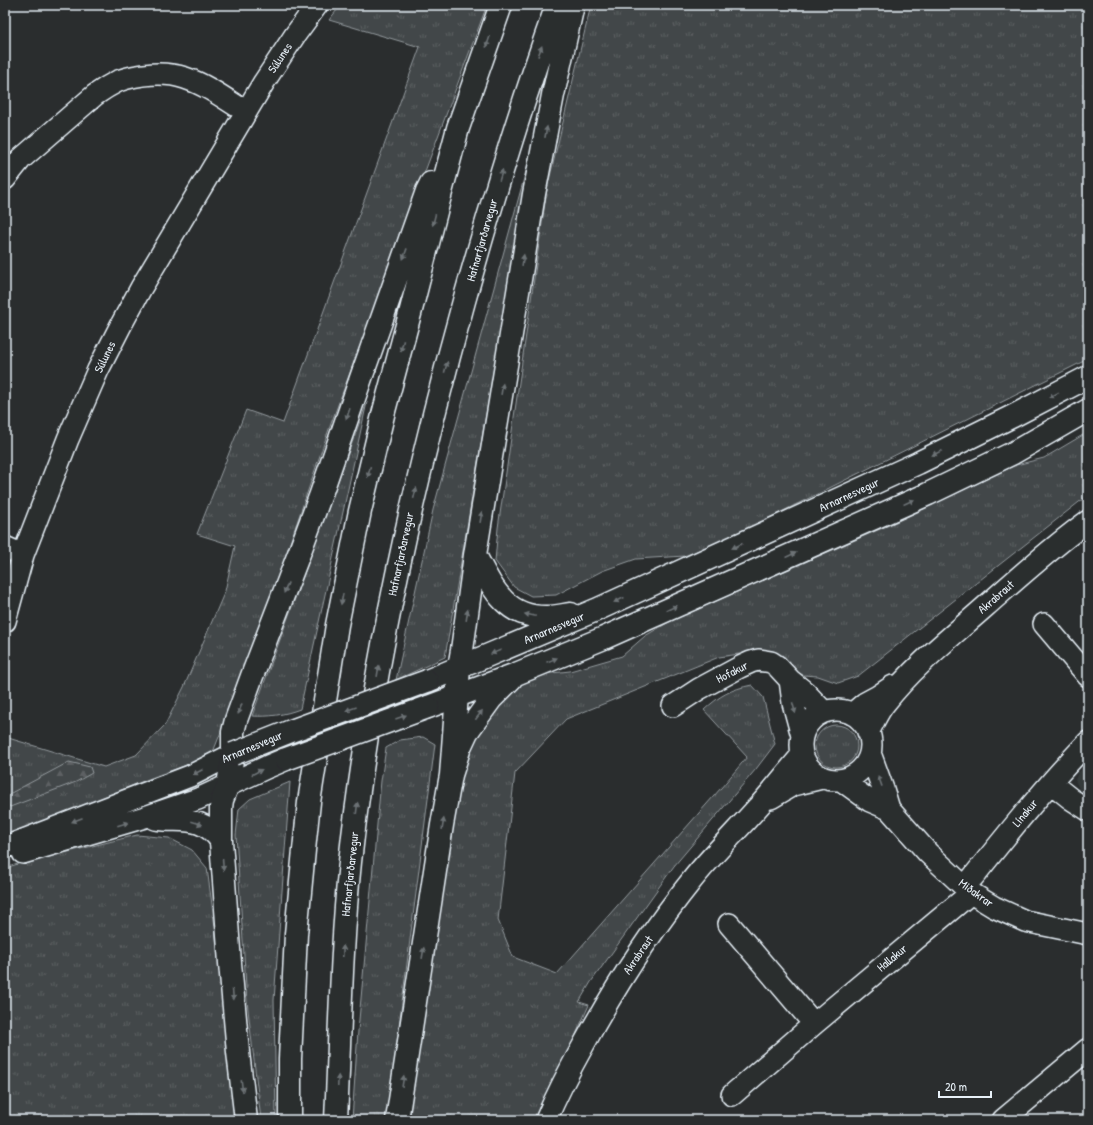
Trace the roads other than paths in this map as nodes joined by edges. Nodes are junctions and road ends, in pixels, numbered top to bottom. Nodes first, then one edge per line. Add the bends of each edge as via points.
1 (317, 5) edge
2 (501, 5) edge
3 (557, 5) edge
4 (573, 5) edge
5 (246, 112) junction
6 (458, 128) junction
7 (5, 179) edge
8 (1088, 377) edge
9 (1088, 410) edge
10 (1088, 521) edge
11 (14, 551) edge
12 (475, 555) junction
13 (596, 610) junction
14 (5, 621) edge
15 (1044, 624) dead end
16 (459, 668) junction
17 (516, 674) junction
18 (1088, 676) edge
19 (907, 677) junction
20 (790, 680) junction
21 (457, 696) junction
22 (673, 706) dead end
23 (824, 712) junction
24 (852, 714) junction
25 (868, 732) junction
26 (1088, 742) edge
27 (802, 745) junction
28 (232, 754) junction
29 (870, 754) junction
30 (451, 775) junction
31 (831, 779) junction
32 (1051, 783) junction
33 (228, 785) junction
34 (758, 808) junction
35 (889, 809) junction
36 (1088, 810) edge
37 (145, 817) junction
38 (221, 841) junction
39 (5, 847) edge
40 (5, 858) edge
41 (968, 890) junction
42 (729, 924) dead end
43 (1088, 934) edge
44 (814, 1024) junction
45 (1088, 1049) edge
46 (732, 1095) dead end
47 (246, 1120) edge
48 (290, 1120) edge
49 (336, 1120) edge
50 (397, 1120) edge
51 (546, 1120) edge
52 (1003, 1120) edge

1 - 5 street, Súlunes
2 -> 6 main road
49 -> 3 main road, Hafnarfjarðarvegur via 344,932 350,862 390,605 406,527 449,356 505,160 534,67
12 -> 4 main road via 534,194
5 - 7 street via 184,78 156,74 135,76 95,95 21,159
5 - 11 street, Súlunes via 141,288 98,370
6 -> 28 main road via 427,191 303,544 236,720
6 -> 48 main road via 384,411 337,625 309,802 304,850 296,942 290,1059
8 -> 13 main road, Arnarnesvegur via 918,463
17 -> 9 main road, Arnarnesvegur via 604,638 928,494 1013,454
10 - 19 street, Akrabraut via 1041,558
11 - 14 street, Súlunes
13 -> 12 main road via 547,617 518,612 503,601 494,590
16 -> 12 main road
13 -> 16 main road, Arnarnesvegur
15 - 18 street
16 - 21 main road
16 -> 28 main road, Arnarnesvegur, bridge
17 - 21 main road, Arnarnesvegur
30 -> 17 main road via 467,732 492,699
19 - 24 street, Akrabraut
19 - 25 street, Akrabraut via 884,704
20 - 22 street, Hofakur via 771,662 758,660 699,688
20 - 23 street, Hofakur
20 -> 27 street via 792,703
21 - 30 main road
33 -> 21 main road, Arnarnesvegur, bridge via 286,759
23 - 24 street via 838,710
23 - 27 street via 806,726
24 - 25 street via 862,721
25 - 29 street via 871,742
26 - 32 street, Línakur
27 - 31 street via 806,764 813,772
27 - 34 street, Akrabraut
28 - 33 main road
28 -> 39 street, Arnarnesvegur via 190,776
29 - 31 street via 866,763 851,777
35 -> 29 street, Miðakrar
50 -> 30 main road
31 - 34 street, Akrabraut via 793,785
31 - 35 street, Miðakrar
32 - 36 street
32 - 41 street, Línakur via 1015,825
33 - 37 street, Arnarnesvegur via 198,799
33 - 38 main road via 222,800
34 - 51 street, Akrabraut via 692,880 640,951 604,1007 568,1072
35 - 41 street, Miðakrar via 928,853
37 -> 38 street via 196,822 215,832
40 -> 37 street, Arnarnesvegur
38 -> 47 main road via 235,1022
41 - 43 street, Miðakrar via 994,907 1025,921
41 - 44 street, Hallakur
42 - 44 street
44 - 46 street, Hallakur
45 - 52 street

